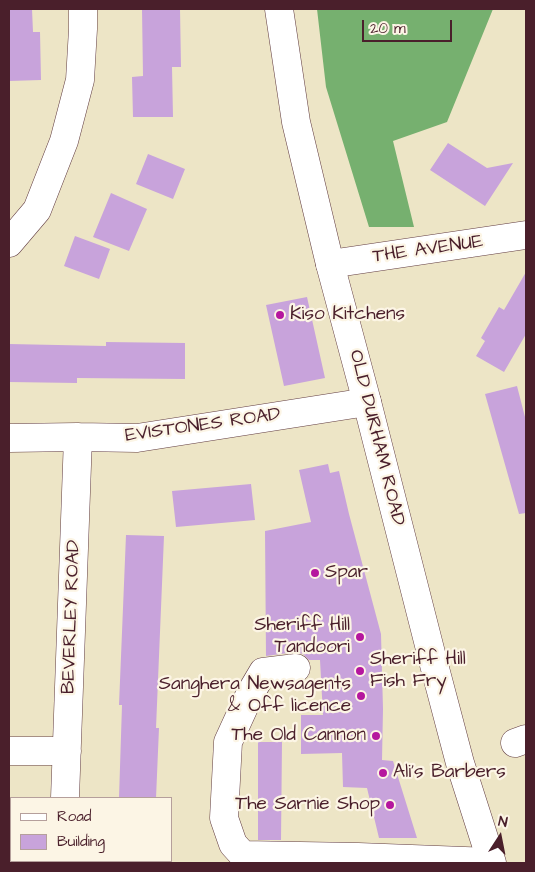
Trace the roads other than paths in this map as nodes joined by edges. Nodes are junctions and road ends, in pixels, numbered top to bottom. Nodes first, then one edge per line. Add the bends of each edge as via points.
1 (83, 9) edge
2 (279, 9) edge
3 (526, 235) edge
4 (9, 243) edge
5 (330, 264) junction
6 (367, 402) junction
7 (78, 437) junction
8 (9, 438) edge
9 (296, 668) dead end
10 (9, 751) edge
11 (67, 752) junction
12 (65, 797) edge
13 (356, 860) edge
14 (492, 862) edge

1 - 4 street via 80,80 64,141 37,210
2 - 5 street, OLD DURHAM ROAD via 296,122
3 - 5 street, THE AVENUE
5 - 6 street, OLD DURHAM ROAD
6 - 7 street, EVISTONES ROAD via 137,438
6 - 14 street, OLD DURHAM ROAD via 460,763
7 - 8 street, EVISTONES ROAD
7 - 11 street, BEVERLEY ROAD
9 - 13 street via 264,672 250,694 228,742 224,818 233,844 243,855
10 - 11 street
11 - 12 street, BEVERLEY ROAD
13 - 14 street

